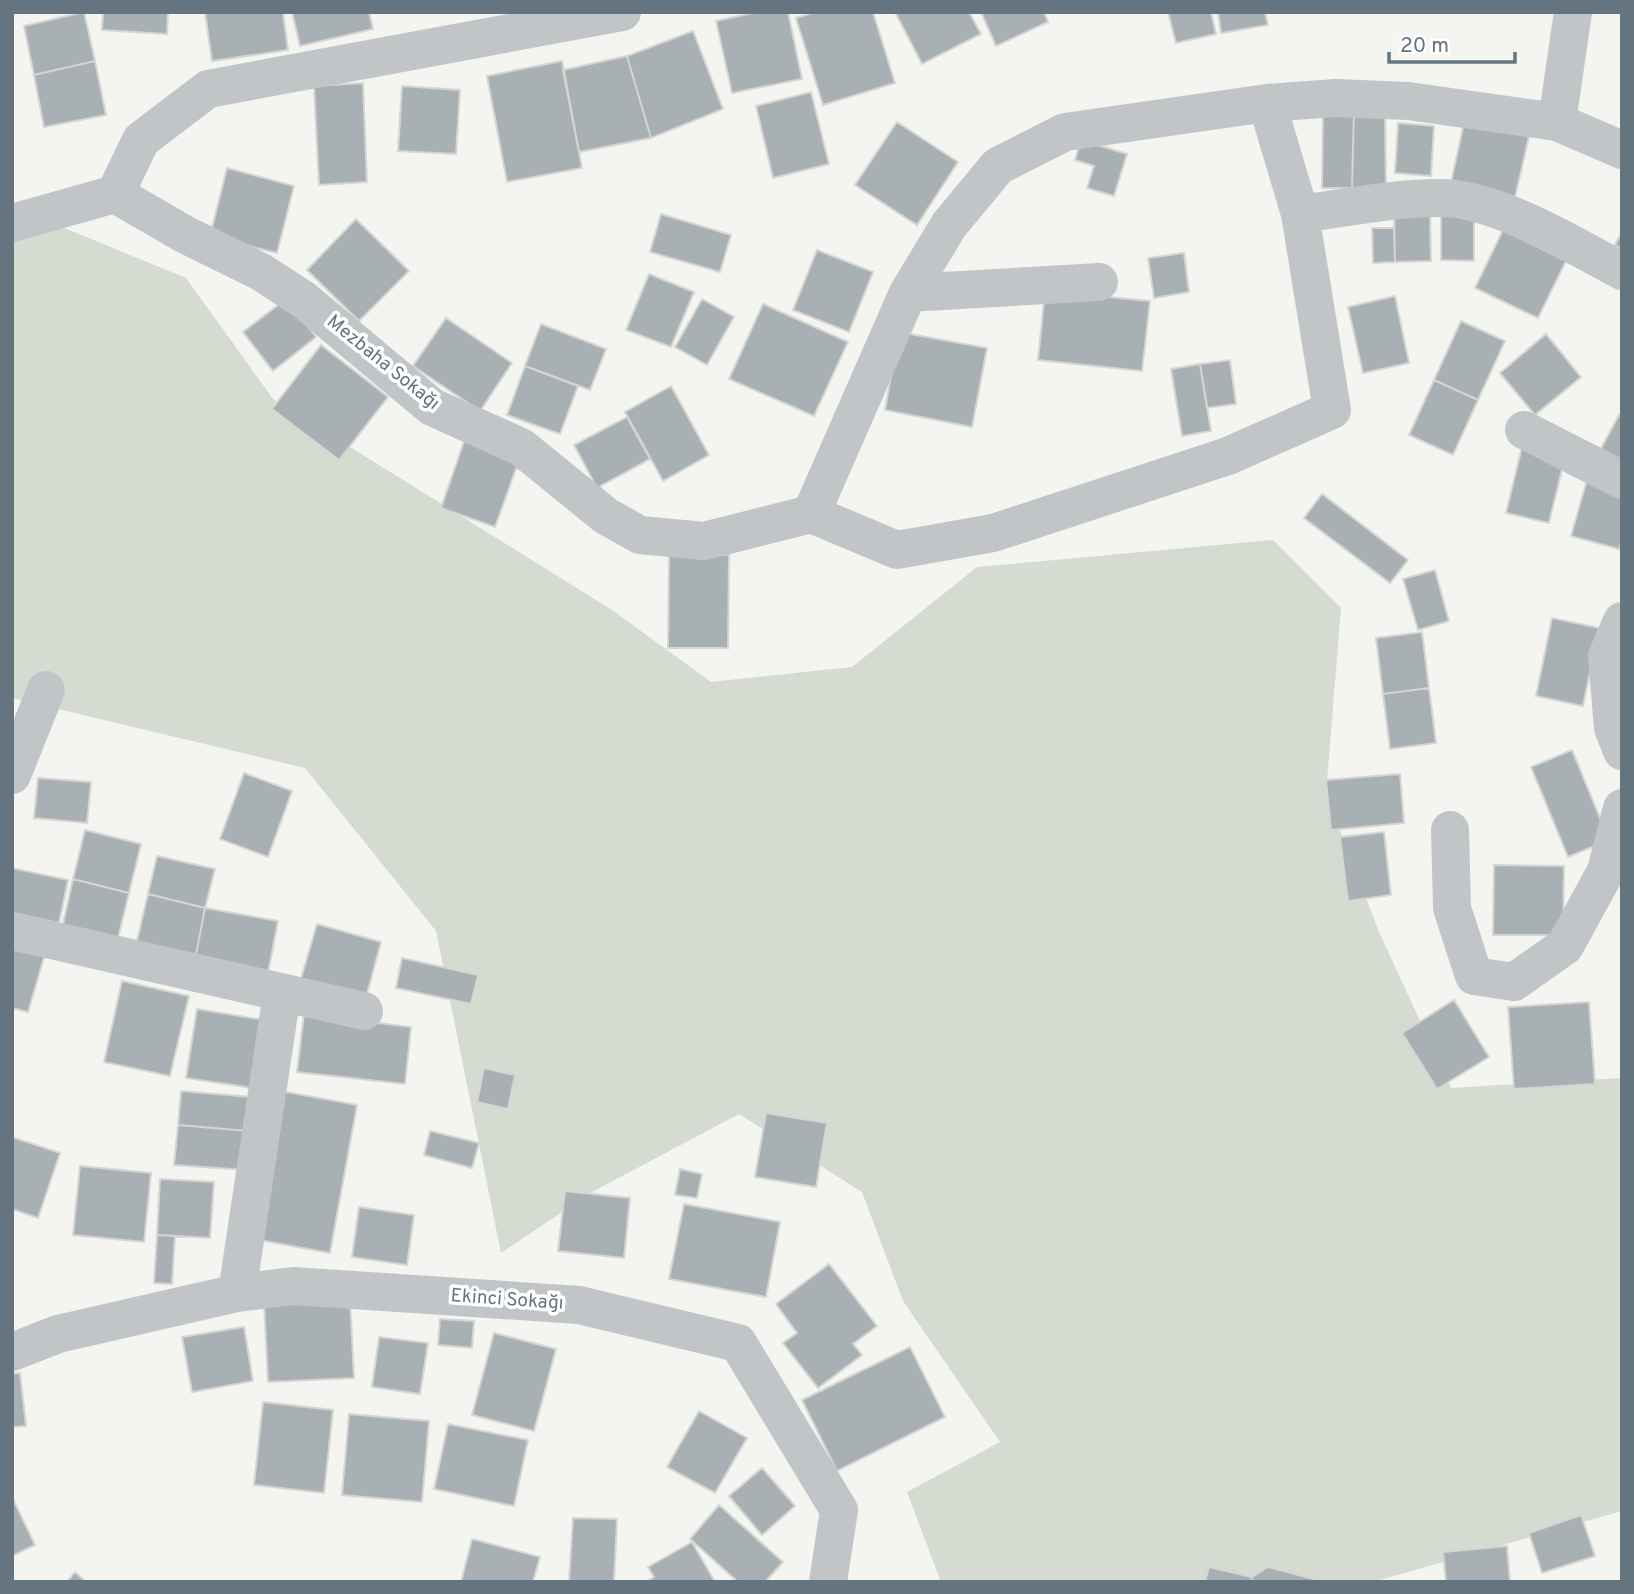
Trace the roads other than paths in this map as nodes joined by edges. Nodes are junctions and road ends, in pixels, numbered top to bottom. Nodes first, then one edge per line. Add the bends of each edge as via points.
1 (622, 12) edge
2 (1573, 12) edge
3 (1267, 103) junction
4 (1558, 122) junction
5 (1622, 150) edge
6 (115, 194) junction
7 (1300, 214) junction
8 (12, 223) edge
9 (1622, 271) edge
10 (1099, 282) dead end
11 (908, 293) junction
12 (1524, 430) dead end
13 (1622, 480) edge
14 (811, 514) junction
15 (1622, 621) edge
16 (46, 690) dead end
17 (1622, 751) edge
18 (12, 775) edge
19 (1622, 808) edge
20 (1450, 830) dead end
21 (12, 931) edge
22 (282, 993) junction
23 (364, 1011) dead end
24 (237, 1293) junction
25 (12, 1352) edge
26 (828, 1582) edge

1 - 6 street via 208,89 141,139
2 - 4 street
3 - 4 street via 1336,98 1408,101
3 - 7 street
3 - 11 street via 1065,132 998,166 949,225
4 - 5 street
6 - 8 street
6 - 14 street, Mezbaha Sokağı via 261,272 304,300 432,407 521,447 607,516 640,535 704,541
7 - 9 street via 1447,198 1488,206
7 - 14 street via 1332,410 1228,456 993,533 897,550
10 - 11 street
11 - 14 street
12 - 13 street
15 - 17 street via 1607,656 1613,728
16 - 18 street
19 - 20 street via 1606,871 1565,946 1514,982 1474,976 1452,908
21 - 22 street
22 - 23 street
22 - 24 street
24 - 25 street, Ekinci Sokağı via 58,1334
24 - 26 street, Ekinci Sokağı via 293,1286 579,1305 738,1343 839,1510

